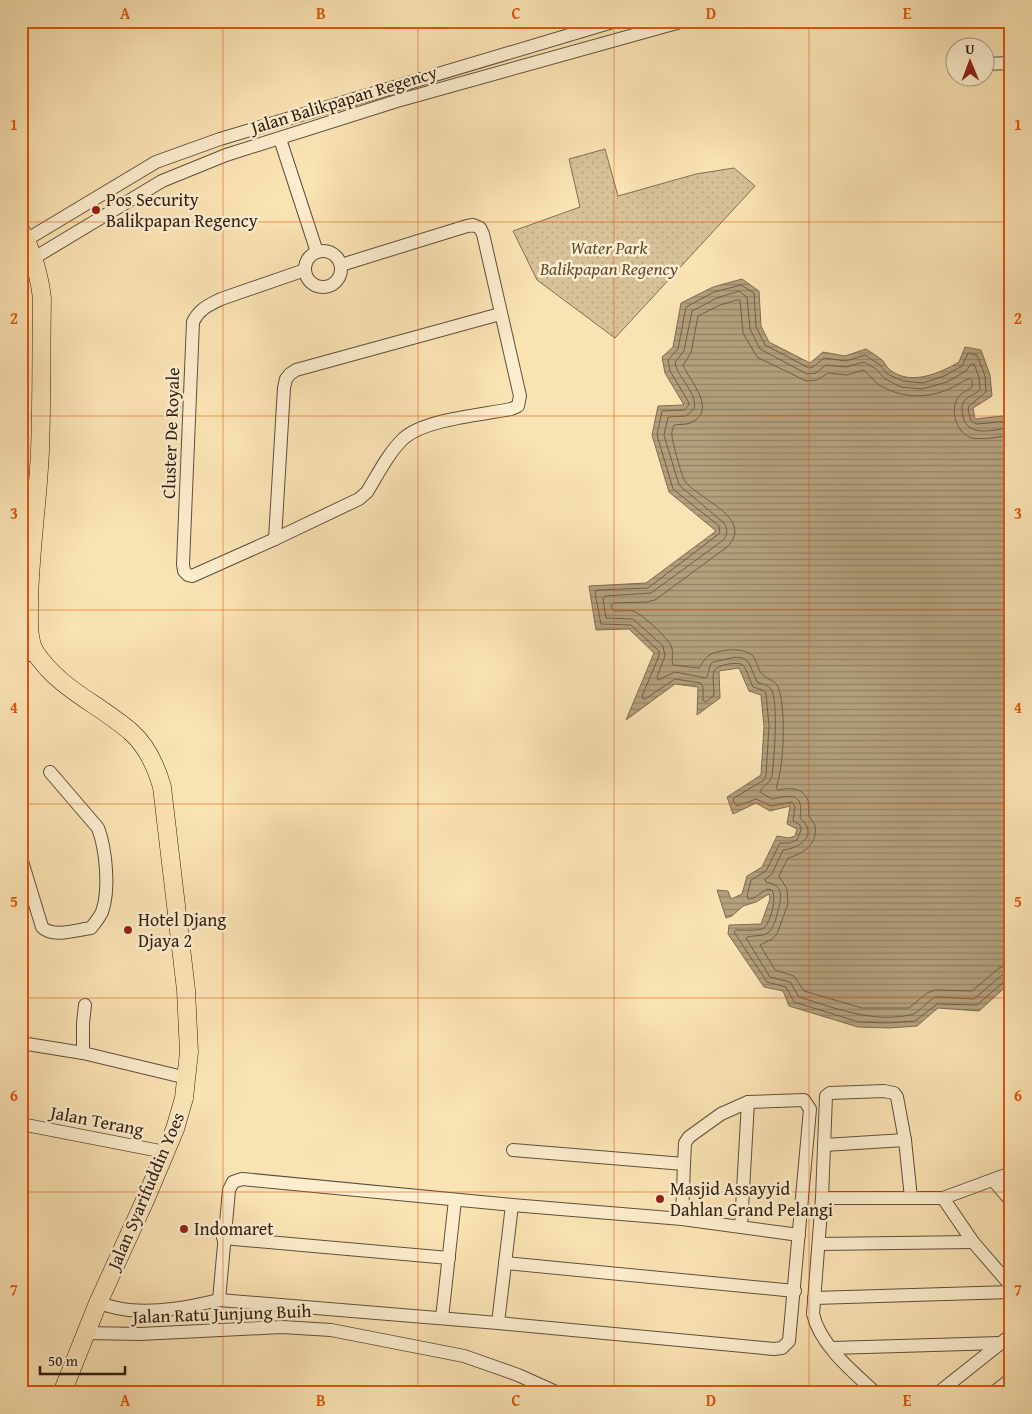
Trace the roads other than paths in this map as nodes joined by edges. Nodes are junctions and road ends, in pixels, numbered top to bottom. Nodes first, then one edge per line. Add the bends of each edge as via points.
1 (616, 21) edge
2 (684, 21) edge
3 (1011, 63) edge
4 (994, 64) edge
5 (396, 94) junction
6 (302, 115) junction
7 (305, 131) junction
8 (225, 138) junction
9 (280, 139) junction
10 (232, 154) junction
11 (23, 238) edge
12 (317, 252) junction
13 (34, 258) junction
14 (341, 265) junction
15 (305, 270) junction
16 (500, 314) junction
17 (28, 500) edge
18 (275, 539) junction
19 (28, 655) edge
20 (50, 772) dead end
21 (21, 858) edge
22 (85, 1005) dead end
23 (21, 1043) edge
24 (83, 1053) junction
25 (187, 1078) junction
26 (748, 1102) junction
27 (21, 1124) edge
28 (905, 1140) junction
29 (824, 1145) junction
30 (513, 1150) dead end
31 (166, 1152) junction
32 (684, 1164) junction
33 (1011, 1173) edge
34 (992, 1180) junction
35 (822, 1198) junction
36 (911, 1198) junction
37 (943, 1198) junction
38 (455, 1200) junction
39 (1011, 1201) edge
40 (512, 1205) junction
41 (682, 1219) junction
42 (740, 1226) junction
43 (799, 1235) junction
44 (224, 1238) junction
45 (973, 1242) junction
46 (819, 1244) junction
47 (449, 1258) junction
48 (505, 1263) junction
49 (1011, 1286) edge
50 (795, 1291) junction
51 (1011, 1292) edge
52 (814, 1298) junction
53 (218, 1300) junction
54 (98, 1303) junction
55 (442, 1318) junction
56 (498, 1323) junction
57 (86, 1333) junction
58 (1011, 1335) edge
59 (1000, 1343) junction
60 (832, 1348) junction
61 (1011, 1379) edge
62 (62, 1393) edge
63 (558, 1393) edge
64 (876, 1393) edge
65 (938, 1393) edge
66 (993, 1393) edge

1 - 5 street, Jalan Balikpapan Regency
2 - 5 street, Jalan Balikpapan Regency
3 - 4 street
5 - 6 street, Jalan Balikpapan Regency
5 - 7 street, Jalan Balikpapan Regency
6 - 7 street
6 - 8 street, Jalan Balikpapan Regency
7 - 9 street, Jalan Balikpapan Regency
8 - 10 street
8 - 11 street, Jalan Balikpapan Regency via 156,162
9 - 10 street, Jalan Balikpapan Regency
9 - 12 street
10 - 13 street, Jalan Balikpapan Regency via 162,181
11 - 13 highway, Jalan Syarifuddin Yoes
12 - 14 street via 332,253
12 - 15 street via 308,259
13 - 17 highway, Jalan Syarifuddin Yoes via 42,298 40,451
14 - 15 street via 335,282 326,287 316,286 308,280
14 - 16 street, Cluster De Royale via 473,225 483,234
15 - 18 street, Cluster De Royale via 208,305 197,313 193,322 184,571 192,576
16 - 18 street, Cluster De Royale via 520,396 518,406 432,424 414,431 403,440 359,499
16 - 18 street via 290,374 284,388
17 - 19 highway, Jalan Syarifuddin Yoes via 32,646
19 - 25 highway, Jalan Syarifuddin Yoes via 131,732 156,766 162,786 184,959 189,1052
20 - 21 street via 102,837 105,900 101,914 91,928 54,933 42,927
22 - 24 street
23 - 24 street
24 - 25 street
25 - 31 highway, Jalan Syarifuddin Yoes via 176,1128
26 - 32 street via 721,1114 689,1137 685,1143
26 - 42 street
26 - 43 street via 804,1100 810,1109
27 - 31 street, Jalan Terang
28 - 29 street
28 - 29 street via 894,1092 830,1094 825,1100
28 - 36 street
29 - 35 street
30 - 32 street
31 - 54 highway, Jalan Syarifuddin Yoes
32 - 41 street
33 - 34 street
34 - 37 street
34 - 39 street
35 - 36 street
35 - 46 street
36 - 37 street
37 - 45 street
38 - 40 street
38 - 44 street via 242,1179 233,1182 229,1190
38 - 47 street
40 - 41 street
40 - 48 street
41 - 42 street
42 - 43 street
43 - 50 street
44 - 47 street
44 - 53 street
45 - 46 street
45 - 49 street
46 - 52 street
47 - 55 street
48 - 50 street
48 - 56 street
50 - 56 street via 789,1341 782,1348 774,1349
51 - 52 street
52 - 60 street via 816,1326
53 - 54 street via 155,1311 127,1310
53 - 55 street
54 - 57 highway, Jalan Syarifuddin Yoes
55 - 56 street
57 - 62 highway, Jalan Syarifuddin Yoes
57 - 63 street, Jalan Ratu Junjung Buih via 140,1334 282,1327 330,1330 464,1356 518,1374
58 - 59 street
59 - 60 street
59 - 65 street
60 - 64 street
61 - 66 street

